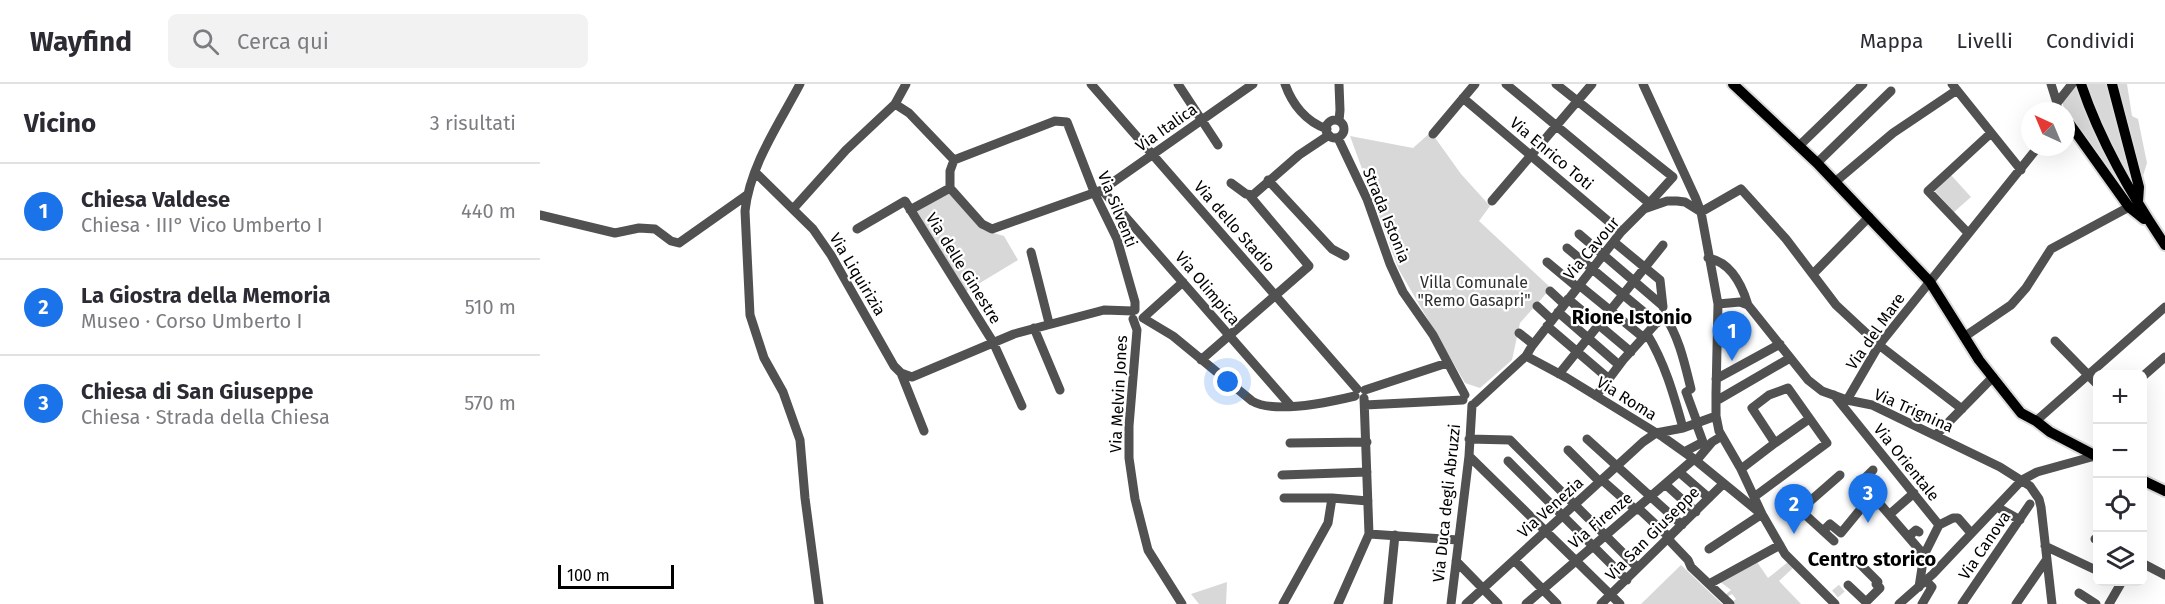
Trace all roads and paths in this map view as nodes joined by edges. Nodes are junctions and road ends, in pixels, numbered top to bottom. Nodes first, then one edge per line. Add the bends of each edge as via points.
1 (800, 84) edge
2 (906, 84) edge
3 (1091, 84) edge
4 (1178, 84) edge
5 (1253, 84) edge
6 (1285, 84) edge
7 (1339, 84) edge
8 (1475, 84) edge
9 (1506, 84) edge
10 (1556, 84) edge
11 (1592, 84) edge
12 (1642, 84) edge
13 (1733, 84) edge
14 (1863, 84) edge
15 (2051, 84) edge
16 (2072, 84) edge
17 (2112, 84) edge
18 (1954, 87) edge
19 (2082, 87) edge
20 (1891, 91) dead end
21 (1463, 98) junction
22 (1576, 102) junction
23 (2056, 102) edge
24 (2060, 102) edge
25 (895, 104) junction
26 (1201, 120) junction
27 (1339, 121) junction
28 (1557, 126) junction
29 (2075, 131) edge
30 (1991, 133) junction
31 (1331, 134) junction
32 (1433, 134) dead end
33 (1218, 145) dead end
34 (1799, 146) junction
35 (1153, 153) junction
36 (1532, 154) junction
37 (2031, 156) edge
38 (954, 160) junction
39 (1817, 163) junction
40 (2021, 170) junction
41 (755, 172) junction
42 (1268, 180) junction
43 (1835, 182) junction
44 (1231, 183) dead end
45 (950, 188) junction
46 (1099, 192) junction
47 (747, 195) junction
48 (1250, 195) junction
49 (1492, 201) dead end
50 (2133, 204) junction
51 (1647, 206) junction
52 (793, 209) junction
53 (910, 210) junction
54 (1701, 212) junction
55 (540, 215) edge
56 (1869, 217) junction
57 (857, 229) dead end
58 (1621, 232) junction
59 (1579, 234) dead end
60 (1968, 234) junction
61 (1614, 242) junction
62 (2165, 244) edge
63 (1664, 245) dead end
64 (1567, 248) dead end
65 (1031, 252) dead end
66 (1604, 255) junction
67 (1345, 256) dead end
68 (1708, 258) junction
69 (1547, 262) dead end
70 (1645, 268) junction
71 (1592, 269) junction
72 (1813, 274) junction
73 (1183, 282) junction
74 (1634, 282) junction
75 (1930, 282) junction
76 (1578, 286) junction
77 (1550, 291) dead end
78 (1623, 295) junction
79 (1275, 296) junction
80 (1566, 302) junction
81 (1718, 304) junction
82 (1748, 305) junction
83 (1537, 306) dead end
84 (2165, 307) edge
85 (1610, 310) junction
86 (1663, 310) junction
87 (1135, 313) junction
88 (1552, 319) junction
89 (1049, 323) junction
90 (1657, 323) junction
91 (1599, 324) junction
92 (1034, 328) junction
93 (1519, 333) dead end
94 (1228, 336) junction
95 (1645, 336) junction
96 (1964, 337) junction
97 (1588, 338) junction
98 (2055, 341) dead end
99 (993, 342) junction
100 (1533, 344) junction
101 (1780, 344) junction
102 (1879, 345) junction
103 (1631, 351) junction
104 (1577, 352) junction
105 (1526, 356) junction
106 (2165, 357) edge
107 (1790, 358) junction
108 (1201, 360) junction
109 (1447, 363) junction
110 (1619, 365) junction
111 (902, 373) junction
112 (2147, 373) edge
113 (1559, 374) junction
114 (2087, 375) junction
115 (1993, 377) junction
116 (1609, 379) junction
117 (1716, 379) junction
118 (1808, 380) junction
119 (2093, 381) edge
120 (1788, 388) junction
121 (1060, 390) dead end
122 (1834, 395) junction
123 (1361, 396) junction
124 (1596, 396) junction
125 (1847, 400) junction
126 (1469, 401) junction
127 (1716, 401) junction
128 (1290, 405) junction
129 (1022, 406) dead end
130 (1962, 409) junction
131 (1716, 416) junction
132 (1809, 419) junction
133 (2036, 421) junction
134 (1697, 423) junction
135 (1683, 428) junction
136 (924, 431) dead end
137 (1656, 433) junction
138 (1936, 435) junction
139 (1722, 436) junction
140 (1469, 439) junction
141 (1587, 439) dead end
142 (1367, 442) junction
143 (1775, 442) junction
144 (1290, 443) dead end
145 (1706, 444) junction
146 (1568, 450) dead end
147 (1880, 451) junction
148 (1684, 452) junction
149 (2093, 454) edge
150 (1469, 456) junction
151 (2093, 457) edge
152 (1695, 460) junction
153 (1508, 461) dead end
154 (1618, 466) junction
155 (1741, 469) junction
156 (1367, 472) junction
157 (1679, 472) junction
158 (1282, 475) dead end
159 (1840, 475) dead end
160 (2022, 480) junction
161 (1601, 481) junction
162 (2147, 482) edge
163 (1665, 484) junction
164 (1723, 484) junction
165 (2165, 491) edge
166 (1914, 493) junction
167 (1873, 494) junction
168 (1651, 496) junction
169 (1754, 497) junction
170 (1284, 498) dead end
171 (1332, 498) junction
172 (1709, 498) junction
173 (1368, 501) junction
174 (1574, 504) junction
175 (2030, 504) dead end
176 (1997, 507) junction
177 (1637, 509) junction
178 (1696, 512) junction
179 (1761, 514) junction
180 (1890, 514) junction
181 (1562, 516) junction
182 (2020, 520) junction
183 (1682, 525) junction
184 (1938, 525) junction
185 (1546, 531) junction
186 (1823, 531) junction
187 (1971, 533) junction
188 (1369, 534) junction
189 (1395, 535) junction
190 (1605, 536) junction
191 (1669, 538) junction
192 (1458, 540) junction
193 (1834, 541) dead end
194 (1780, 545) junction
195 (1593, 546) junction
196 (2045, 546) junction
197 (1709, 549) dead end
198 (1924, 555) junction
199 (2047, 559) junction
200 (1514, 560) junction
201 (1577, 560) junction
202 (1456, 561) junction
203 (1858, 562) dead end
204 (2147, 566) edge
205 (1637, 567) junction
206 (2093, 569) edge
207 (2165, 575) edge
208 (1627, 580) junction
209 (1709, 584) junction
210 (1922, 584) junction
211 (1848, 585) dead end
212 (2119, 586) edge
213 (1453, 588) junction
214 (1483, 589) junction
215 (1543, 589) junction
216 (2079, 593) dead end
217 (1610, 595) junction
218 (1831, 600) edge
219 (819, 604) edge
220 (1182, 604) edge
221 (1283, 604) edge
222 (1338, 604) edge
223 (1388, 604) edge
224 (1451, 604) edge
225 (1467, 604) edge
226 (1498, 604) edge
227 (1526, 604) edge
228 (1557, 604) edge
229 (1601, 604) edge
230 (1620, 604) edge
231 (1730, 604) edge
232 (1899, 604) edge
233 (1922, 604) edge
234 (1962, 604) edge
235 (2016, 604) edge
236 (2052, 604) edge
237 (2096, 604) edge
238 (2109, 604) edge

1 - 41 street
2 - 25 street
3 - 35 street, Via dello Stadio
4 - 26 street
5 - 26 street, Via Italica
6 - 31 street via 1300,111
7 - 27 street
8 - 21 street
9 - 28 street
10 - 22 street
11 - 22 street
12 - 54 street
13 - 34 main road
14 - 34 street
15 - 23 street
16 - 24 street
17 - 50 main road via 2139,187
18 - 30 street
18 - 43 street
19 - 50 main road
20 - 39 street
21 - 32 street
21 - 36 street, Via Enrico Toti
22 - 28 street
22 - 51 street via 1673,177
25 - 38 street via 909,112
25 - 52 street via 846,150
26 - 33 street
26 - 35 street, Via Italica
27 - 31 street via 1329,123
27 - 31 street via 1343,124 1342,135
28 - 36 street
28 - 51 street
29 - 50 main road
30 - 40 street
30 - 60 street via 1928,191
31 - 42 street
31 - 109 street, Strada Istonia via 1367,199 1403,292
34 - 39 main road
35 - 46 street, Via Italica
35 - 79 street, Via dello Stadio
36 - 49 street
36 - 58 street, Via Enrico Toti
37 - 40 street, Via del Mare
38 - 45 street
38 - 46 street, Via Silventi via 1055,121 1067,122
39 - 43 main road
40 - 60 street, Via del Mare
41 - 47 street
41 - 52 street, Via Liquirizia
42 - 48 street
42 - 67 street via 1332,249
43 - 56 main road
44 - 48 street
45 - 46 street, Via Italica via 992,230
45 - 53 street, Via delle Ginestre
46 - 73 street, Via Olimpica
46 - 87 street, Via Silventi via 1117,239
47 - 55 street via 680,243 655,229 615,233
47 - 219 street via 750,315 800,440
48 - 79 street via 1309,266
50 - 62 main road
50 - 96 street via 2051,249 2011,305
51 - 54 street, Via Cavour via 1677,201
51 - 58 street, Via Cavour
52 - 111 street, Via Liquirizia via 831,255 894,366
53 - 57 street, Via delle Ginestre via 905,201
53 - 99 street, Via delle Ginestre
54 - 68 street
54 - 72 street via 1741,189
56 - 72 street
56 - 75 main road
58 - 61 street, Via Cavour
59 - 66 street
60 - 75 street, Via del Mare
61 - 66 street, Via Cavour
61 - 70 street
63 - 70 street
64 - 71 street
65 - 89 street
66 - 71 street, Via Cavour
66 - 74 street
68 - 81 street
68 - 82 street, Via Trignina via 1725,265 1743,290
69 - 76 street
70 - 74 street
70 - 86 street via 1660,280
71 - 76 street, Via Cavour
71 - 78 street
72 - 102 street via 1836,305
73 - 87 street
73 - 94 street, Via Olimpica
74 - 78 street
74 - 86 street
75 - 96 main road
75 - 102 street, Via del Mare
76 - 80 street, Via Cavour
76 - 85 street
77 - 80 street
78 - 85 street
78 - 90 street
79 - 94 street
79 - 123 street, Via dello Stadio
80 - 88 street, Via Cavour
80 - 91 street
81 - 82 street
81 - 117 street
82 - 101 street, Via Trignina
83 - 88 street
84 - 114 street
85 - 91 street
85 - 95 street
86 - 90 street
86 - 134 street via 1684,362 1691,389 1686,392
87 - 89 street via 1104,310
87 - 108 street via 1173,336
87 - 220 street, Via Melvin Jones via 1129,426 1135,499 1148,550
88 - 97 street
88 - 100 street, Via Cavour
88 - 104 street
89 - 92 street
90 - 95 street
91 - 97 street
91 - 103 street
92 - 99 street
92 - 121 street
93 - 100 street
94 - 108 street
94 - 128 street, Via Olimpica
95 - 103 street
95 - 135 street via 1656,349 1670,382
96 - 115 main road
97 - 104 street
97 - 110 street
98 - 114 street
99 - 111 street via 912,377
99 - 129 street, Via delle Ginestre
100 - 105 street, Via Cavour
101 - 107 street, Via Trignina
101 - 117 street
102 - 125 street, Via del Mare
102 - 130 street
103 - 110 street
104 - 113 street
104 - 116 street
105 - 113 street, Via Roma
105 - 126 street
106 - 112 street
107 - 118 street, Via Trignina
107 - 127 street
108 - 128 street via 1258,404
109 - 123 street
109 - 126 street, Strada Istonia
110 - 116 street
111 - 136 street, Via Liquirizia
113 - 124 street, Via Roma
114 - 119 street
114 - 133 street
115 - 130 street
115 - 133 main road via 2021,413
116 - 124 street
117 - 127 street
118 - 120 street
118 - 122 street, Via Trignina via 1822,392
120 - 132 street
120 - 143 street via 1769,395 1752,408
122 - 125 street, Via Trignina
122 - 147 street, Via Orientale
123 - 126 street
123 - 128 street
123 - 142 street
124 - 137 street, Via Roma
125 - 138 street, Via Trignina via 1872,405
126 - 140 street, Via Duca degli Abruzzi
127 - 131 street
130 - 138 street
131 - 134 street
131 - 139 street
132 - 143 street
132 - 169 street via 1827,443
133 - 149 main road
134 - 135 street
134 - 145 street
135 - 137 street
137 - 148 street, Via Roma
137 - 154 street, Via Venezia
138 - 160 street, Via Trignina
139 - 145 street
139 - 155 street
140 - 150 street, Via Duca degli Abruzzi
140 - 174 street via 1510,440
141 - 154 street
142 - 144 street
142 - 156 street
143 - 155 street
145 - 148 street
145 - 152 street, Via Firenze
146 - 161 street
147 - 166 street, Via Orientale
147 - 167 street via 1883,461 1861,482
148 - 152 street, Via Roma
150 - 185 street
150 - 192 street, Via Duca degli Abruzzi
151 - 160 street
152 - 157 street, Via Firenze
152 - 164 street, Via Roma
153 - 181 street
154 - 161 street, Via Venezia
154 - 168 street
155 - 169 street
156 - 158 street
156 - 173 street
157 - 163 street, Via Firenze
157 - 172 street
159 - 186 street via 1799,510
160 - 176 street
160 - 196 street via 2039,498
161 - 174 street, Via Venezia
161 - 177 street
162 - 165 main road
163 - 168 street, Via Firenze
163 - 178 street
164 - 172 street, Via San Giuseppe
164 - 179 street, Via Roma
166 - 180 street
166 - 184 street, Via Orientale
167 - 180 street
167 - 186 street via 1841,533 1830,524
168 - 177 street, Via Firenze
168 - 183 street
169 - 179 street
170 - 171 street
171 - 173 street
171 - 221 street via 1328,523
172 - 178 street, Via San Giuseppe
173 - 188 street
174 - 181 street, Via Venezia
174 - 190 street
175 - 182 street, Via Canova
176 - 182 street
176 - 187 street
177 - 190 street, Via Firenze
177 - 191 street
178 - 183 street, Via San Giuseppe
179 - 194 street
179 - 197 street
180 - 198 street via 1914,534
181 - 185 street, Via Venezia
181 - 195 street
182 - 234 street, Via Canova
183 - 191 street, Via San Giuseppe
184 - 187 street via 1958,518
184 - 198 street, Via Orientale
185 - 200 street, Via Venezia
185 - 201 street
186 - 193 street
187 - 210 street
188 - 189 street
188 - 222 street
189 - 192 street
189 - 223 street
190 - 195 street, Via Firenze
190 - 205 street
191 - 205 street, Via San Giuseppe
191 - 209 street
192 - 202 street, Via Duca degli Abruzzi
194 - 209 street
194 - 218 street
195 - 201 street, Via Firenze
195 - 208 street
196 - 199 street
196 - 206 street
198 - 210 street, Via Orientale
199 - 235 street
199 - 236 street
200 - 214 street, Via Venezia
200 - 215 street
201 - 215 street, Via Firenze
201 - 217 street
202 - 213 street, Via Duca degli Abruzzi
202 - 214 street
203 - 211 street via 1880,588 1866,602
204 - 207 street
205 - 208 street, Via San Giuseppe
208 - 217 street, Via San Giuseppe
209 - 231 street
210 - 232 street
210 - 233 street, Via Orientale via 1932,587
212 - 238 street
213 - 224 street, Via Duca degli Abruzzi
213 - 225 street
214 - 225 street, Via Venezia
214 - 226 street
215 - 227 street, Via Firenze
215 - 228 street
216 - 237 street
217 - 229 street, Via San Giuseppe
217 - 230 street

